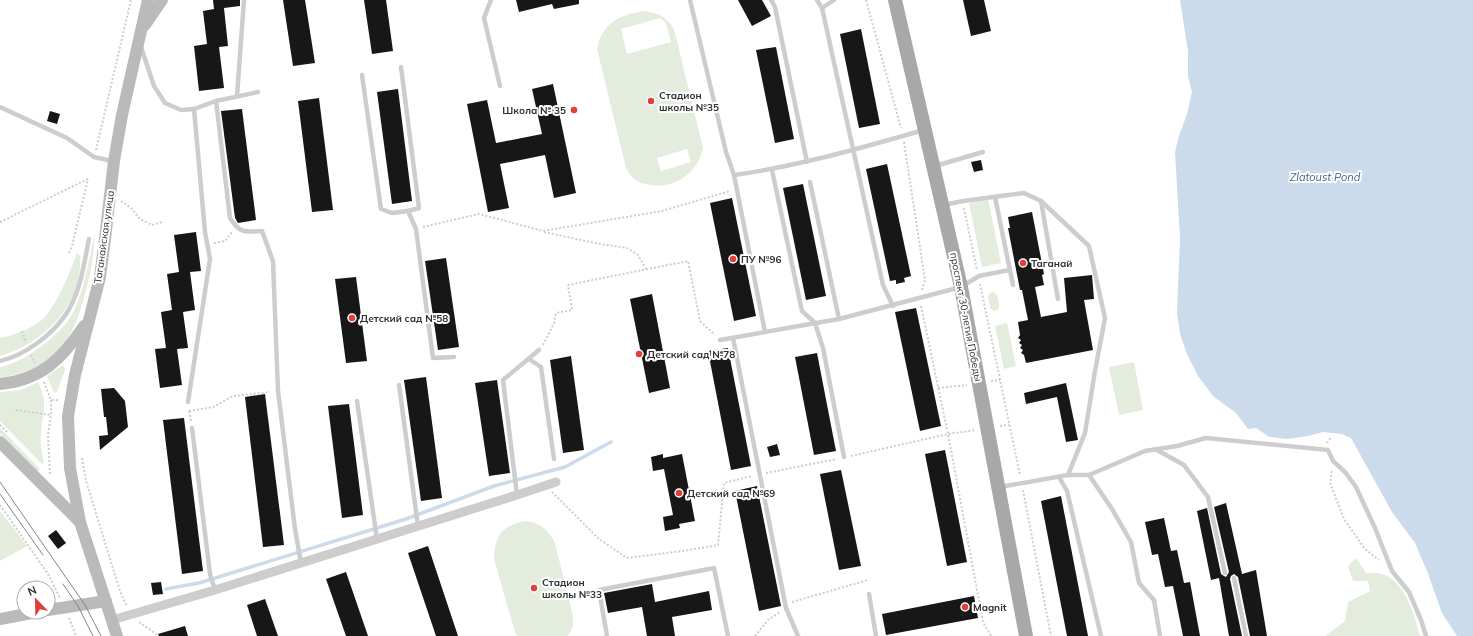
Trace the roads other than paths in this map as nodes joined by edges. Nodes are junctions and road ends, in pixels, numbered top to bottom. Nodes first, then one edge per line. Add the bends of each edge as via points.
1 (148, 0) edge
2 (162, 0) edge
3 (244, 0) edge
4 (490, 0) edge
5 (690, 0) edge
6 (771, 0) edge
7 (817, 0) edge
8 (834, 0) edge
9 (895, 0) edge
10 (822, 8) junction
11 (142, 29) junction
12 (139, 42) junction
13 (401, 67) dead end
14 (362, 75) dead end
15 (500, 86) dead end
16 (258, 92) dead end
17 (237, 96) junction
18 (216, 101) junction
19 (0, 107) edge
20 (194, 109) junction
21 (925, 130) junction
22 (854, 150) junction
23 (983, 152) dead end
24 (114, 161) junction
25 (807, 162) junction
26 (934, 167) junction
27 (772, 170) junction
28 (734, 175) junction
29 (810, 182) dead end
30 (995, 197) junction
31 (1041, 201) junction
32 (942, 205) junction
33 (408, 211) junction
34 (89, 239) dead end
35 (1009, 270) junction
36 (1012, 285) dead end
37 (961, 287) junction
38 (1058, 298) dead end
39 (893, 306) junction
40 (839, 319) junction
41 (88, 320) junction
42 (815, 323) junction
43 (764, 332) junction
44 (733, 338) junction
45 (720, 340) road end
46 (539, 350) road end
47 (454, 357) dead end
48 (529, 359) junction
49 (0, 361) edge
50 (0, 384) edge
51 (399, 385) dead end
52 (357, 401) dead end
53 (188, 402) road end
54 (192, 428) road end
55 (0, 442) edge
56 (1155, 449) junction
57 (844, 457) road end
58 (554, 459) dead end
59 (1068, 475) junction
60 (1089, 475) junction
61 (1059, 477) junction
62 (556, 482) dead end
63 (998, 488) junction
64 (517, 495) junction
65 (80, 522) junction
66 (418, 526) junction
67 (377, 539) junction
68 (301, 563) junction
69 (1225, 572) dead end
70 (1234, 578) dead end
71 (215, 590) junction
72 (869, 594) dead end
73 (106, 601) junction
74 (56, 609) edge
75 (16, 616) edge
76 (0, 619) edge
77 (112, 620) junction
78 (117, 636) edge
79 (607, 636) edge
80 (728, 636) edge
81 (798, 636) edge
82 (876, 636) edge
83 (1026, 636) edge
84 (1101, 636) edge
85 (1160, 636) edge
86 (1246, 636) edge
87 (1426, 636) edge

1 - 11 main road, Таганайская улица
2 - 11 main road
3 - 17 lane
4 - 15 lane via 484,18
5 - 28 lane via 726,152
6 - 25 lane via 775,7
7 - 10 lane
8 - 10 lane
9 - 21 main road, проспект 30-летия Победы
10 - 22 lane
11 - 12 main road, Таганайская улица
12 - 20 lane via 154,86 165,103 181,110
12 - 24 main road, Таганайская улица
13 - 33 lane via 419,208
14 - 33 lane via 381,208 392,213
16 - 17 lane
17 - 18 lane
18 - 20 lane
18 - 68 lane via 230,218 236,228 246,232 262,230 273,261 278,391
19 - 24 lane via 67,138 94,157
20 - 53 lane via 210,259
21 - 22 lane
21 - 26 main road, проспект 30-летия Победы
22 - 25 lane
22 - 39 lane via 883,285
23 - 26 lane
24 - 41 main road, Таганайская улица via 100,277
25 - 27 lane
26 - 32 main road, проспект 30-летия Победы
27 - 28 lane
27 - 42 lane via 802,311
28 - 43 lane
29 - 40 lane
30 - 31 lane via 1024,193
30 - 32 lane
30 - 35 lane
31 - 38 lane
31 - 59 lane via 1089,246 1105,318 1085,433
32 - 37 main road, проспект 30-летия Победы
33 - 47 lane via 416,229 433,358
34 - 49 lane via 80,282 68,313 46,337 28,349
35 - 36 lane
35 - 37 lane via 979,276
37 - 39 lane
37 - 63 main road, проспект 30-летия Победы
39 - 40 lane
40 - 42 lane
41 - 50 main road via 60,358 39,373 20,381
41 - 65 main road, Таганайская улица via 70,401 68,433 70,468
42 - 43 lane
42 - 57 lane
43 - 44 lane
44 - 45 lane
44 - 81 lane via 786,608
46 - 48 lane
48 - 58 lane via 541,367
48 - 64 lane via 503,380
51 - 66 lane
52 - 67 lane
54 - 71 lane via 210,574
55 - 65 main road
56 - 60 lane
56 - 69 lane via 1184,465 1208,498
56 - 87 lane via 1206,438 1328,450 1333,461 1356,487 1392,571 1409,592
59 - 60 lane
59 - 61 lane
60 - 85 lane via 1131,542 1139,583 1154,600
61 - 63 lane
61 - 84 lane via 1067,491
62 - 64 street
63 - 83 main road, проспект 30-летия Победы
64 - 66 street
65 - 73 main road, Таганайская улица
66 - 67 street
67 - 68 street
68 - 71 street
70 - 86 lane
71 - 77 street
72 - 82 lane
73 - 74 main road
73 - 77 main road, Таганайская улица
75 - 76 main road
77 - 78 main road, Таганайская улица
79 - 80 lane via 599,590 714,568

